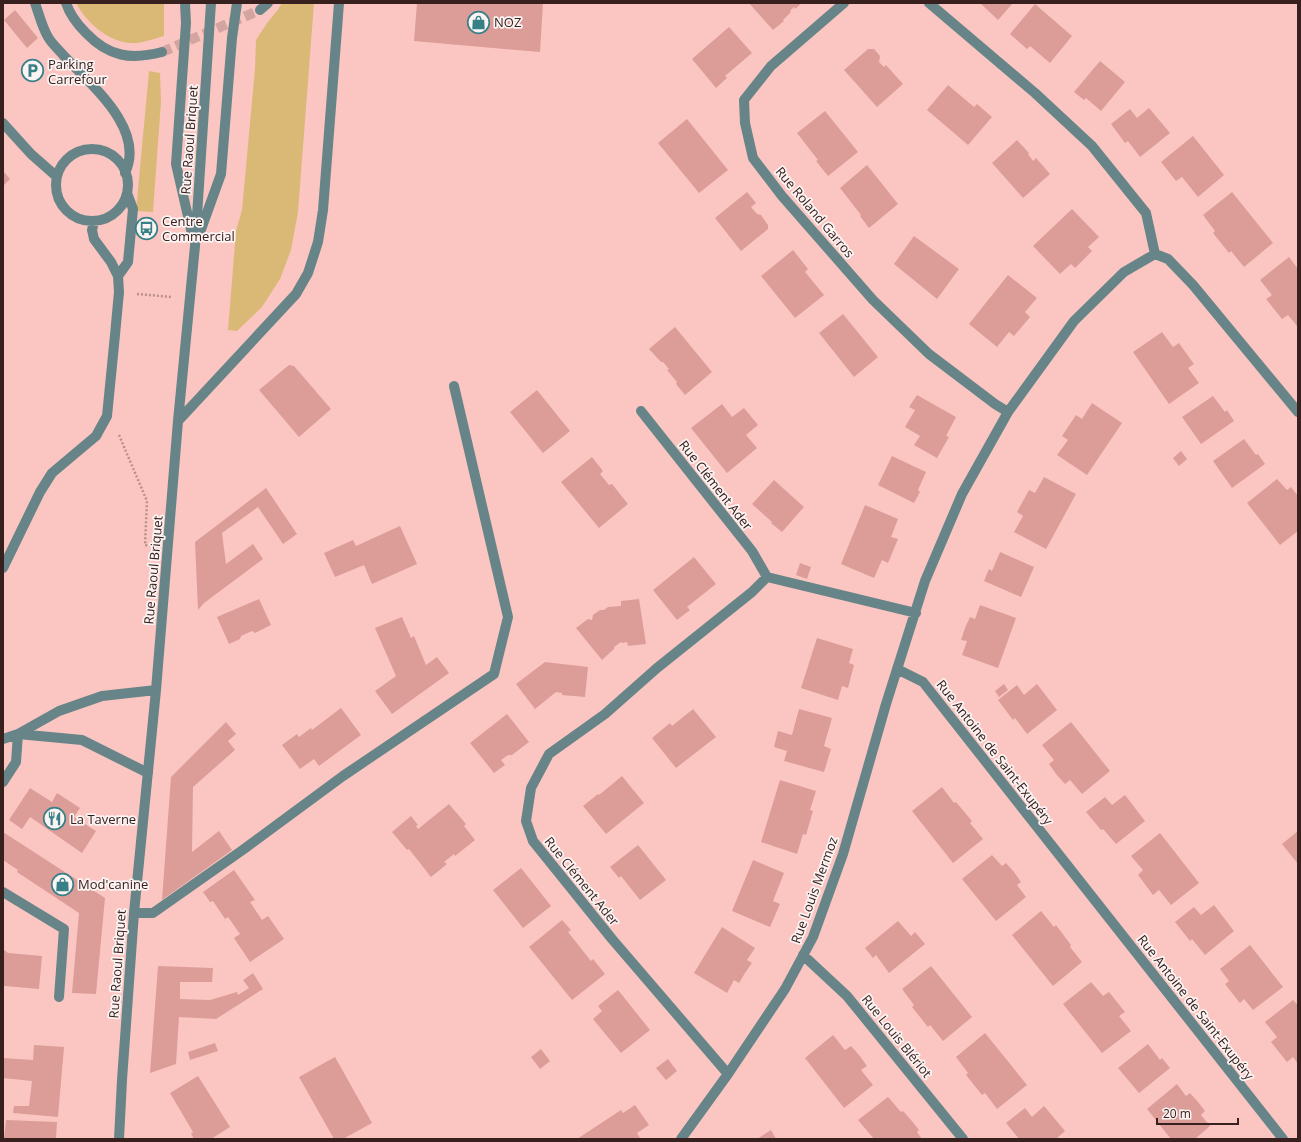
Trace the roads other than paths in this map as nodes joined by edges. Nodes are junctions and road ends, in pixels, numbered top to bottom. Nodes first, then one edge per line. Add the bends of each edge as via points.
1 (35, 3) edge
2 (66, 3) edge
3 (185, 3) edge
4 (211, 3) edge
5 (237, 3) edge
6 (268, 3) edge
7 (339, 3) edge
8 (844, 3) edge
9 (929, 3) edge
10 (260, 10) tunnel mouth
11 (162, 52) tunnel mouth
12 (3, 123) edge
13 (125, 172) junction
14 (56, 176) junction
15 (127, 193) junction
16 (94, 222) junction
17 (195, 246) junction
18 (1154, 254) junction
19 (118, 276) junction
20 (454, 386) dead end
21 (641, 411) dead end
22 (1008, 412) junction
23 (1298, 412) edge
24 (178, 421) junction
25 (3, 568) edge
26 (766, 577) junction
27 (916, 613) junction
28 (897, 669) junction
29 (156, 690) junction
30 (18, 734) junction
31 (3, 739) edge
32 (148, 773) junction
33 (3, 782) edge
34 (3, 892) edge
35 (134, 913) junction
36 (803, 955) junction
37 (59, 997) dead end
38 (728, 1074) junction
39 (119, 1139) edge
40 (681, 1139) edge
41 (963, 1139) edge
42 (1283, 1139) edge

1 - 13 street via 48,38 113,109 122,123 131,154 130,164
2 - 11 street via 77,24 104,49 126,56
3 - 17 street via 186,23 176,164
4 - 17 street, Rue Raoul Briquet
5 - 17 street via 221,174
6 - 10 street
7 - 24 street via 323,210 318,242 308,273 296,294
8 - 22 street, Rue Roland Garros via 771,66 744,100 745,123 753,158 782,196 874,300 929,354
9 - 18 street via 1035,93 1092,146 1146,213
12 - 14 street via 31,154
13 - 14 street via 113,156 93,149 73,155 62,164
13 - 15 street
14 - 16 street via 56,192 62,207 76,218
15 - 16 street via 118,211
15 - 19 street via 133,209 128,262
16 - 19 street via 94,239
17 - 24 street, Rue Raoul Briquet
18 - 22 street via 1124,272 1074,321
18 - 23 street via 1168,260 1193,285
19 - 25 street via 107,416 96,436 52,473
20 - 35 street via 508,617 494,674 343,776 153,913
21 - 26 street, Rue Clément Ader via 752,551
22 - 27 street via 962,494 925,581
24 - 29 street, Rue Raoul Briquet
26 - 27 street
26 - 38 street, Rue Clément Ader via 752,592 657,668 605,714 549,754 531,788 526,821 533,841 612,939
27 - 28 street
28 - 36 street, Rue Louis Mermoz via 843,854 813,937
28 - 42 street, Rue Antoine de Saint-Exupéry via 923,682
29 - 30 street via 102,696 59,711
29 - 32 street, Rue Raoul Briquet
30 - 31 street
30 - 32 street via 82,740
30 - 33 street via 16,762
32 - 35 street, Rue Raoul Briquet
34 - 37 street via 64,929
35 - 39 street, Rue Raoul Briquet
36 - 38 street, Rue Louis Mermoz via 785,989
36 - 41 street, Rue Louis Blériot via 847,996
38 - 40 street, Rue Louis Mermoz

